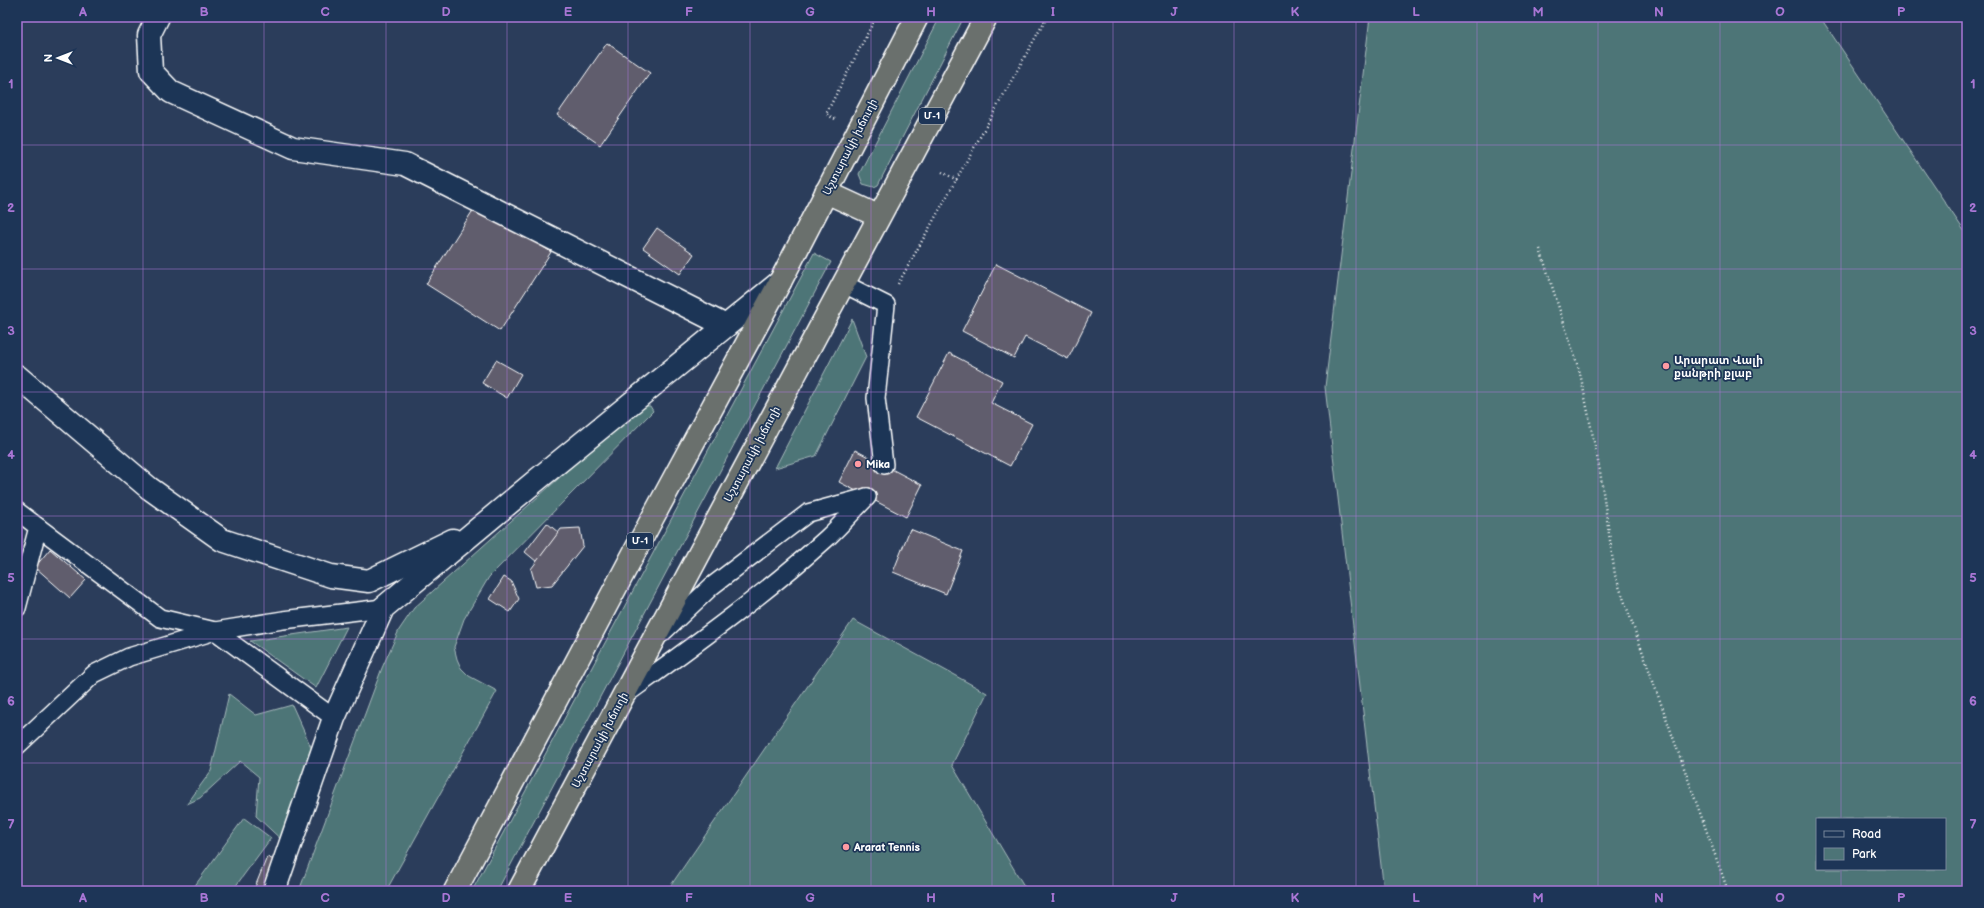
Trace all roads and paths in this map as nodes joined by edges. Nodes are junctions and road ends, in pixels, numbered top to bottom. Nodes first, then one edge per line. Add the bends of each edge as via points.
1 (158, 17) edge
2 (876, 17) edge
3 (916, 17) edge
4 (986, 17) edge
5 (1047, 17) edge
6 (826, 114) dead end
7 (942, 172) dead end
8 (957, 180) junction
9 (826, 192) junction
10 (878, 216) junction
11 (1540, 249) dead end
12 (780, 282) junction
13 (842, 283) junction
14 (886, 305) junction
15 (726, 326) junction
16 (17, 376) edge
17 (884, 465) dead end
18 (17, 511) edge
19 (486, 523) junction
20 (38, 527) junction
21 (17, 608) edge
22 (383, 608) junction
23 (215, 631) junction
24 (650, 644) junction
25 (623, 696) junction
26 (334, 718) junction
27 (17, 746) edge
28 (274, 891) edge
29 (455, 891) edge
30 (519, 891) edge
31 (1728, 891) edge

1 - 15 street via 149,35 150,71 171,92 293,148 405,164
2 - 6 path
3 - 9 highway, Աշտարակի խճուղի / Մ-1
4 - 10 highway, Աշտարակի խճուղի / Մ-1
5 - 8 path
7 - 8 path
8 - 14 path
9 - 10 highway
9 - 12 highway, Աշտարակի խճուղի / Մ-1
10 - 13 highway, Աշտարակի խճուղի / Մ-1
11 - 31 path via 1580,373 1600,471 1615,575
12 - 15 street
12 - 29 highway, Աշտարակի խճուղի / Մ-1
13 - 14 lane
13 - 24 highway, Աշտարակի խճուղի / Մ-1
14 - 17 lane via 876,398
15 - 19 street
16 - 19 street via 149,488 222,540 332,576 368,581
18 - 20 lane
19 - 22 street
20 - 21 lane
20 - 23 lane via 160,618
22 - 23 lane
22 - 26 street
23 - 26 lane
23 - 27 lane via 129,657 94,674
24 - 25 highway, Աշտարակի խճուղի / Մ-1
24 - 25 lane via 712,586 808,513 867,497 828,537 783,577
25 - 30 highway, Աշտարակի խճուղի / Մ-1
26 - 28 street

